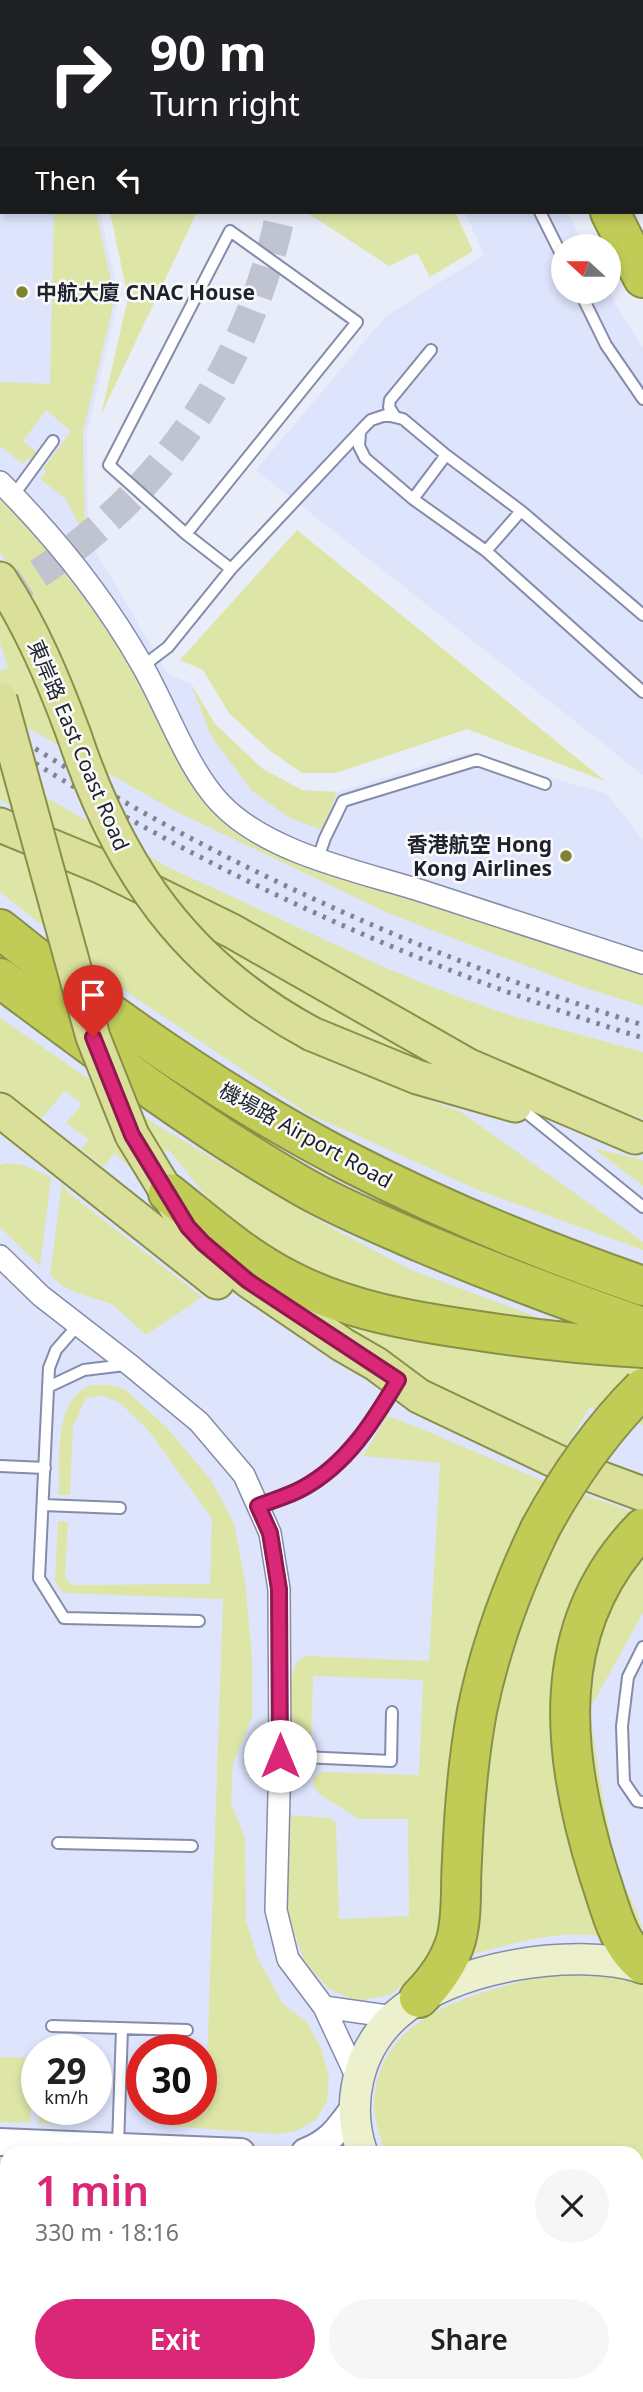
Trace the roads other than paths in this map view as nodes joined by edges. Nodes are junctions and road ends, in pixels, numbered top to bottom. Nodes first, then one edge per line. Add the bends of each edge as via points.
1 (541, 214) edge
2 (620, 224) edge
3 (551, 234) edge
4 (643, 278) edge
5 (586, 304) edge
6 (431, 350) dead end
7 (643, 399) edge
8 (394, 415) junction
9 (360, 433) junction
10 (54, 441) dead end
11 (446, 456) junction
12 (7, 489) edge
13 (413, 499) junction
14 (521, 512) junction
15 (186, 534) junction
16 (486, 551) junction
17 (232, 569) junction
18 (0, 579) edge
19 (643, 615) edge
20 (143, 666) junction
21 (643, 692) edge
22 (0, 699) edge
23 (545, 784) dead end
24 (0, 825) edge
25 (318, 858) junction
26 (0, 929) edge
27 (643, 963) edge
28 (0, 978) edge
29 (469, 1066) junction
30 (0, 1087) edge
31 (518, 1106) junction
32 (0, 1110) edge
33 (639, 1138) edge
34 (168, 1193) junction
35 (643, 1207) edge
36 (188, 1227) junction
37 (0, 1256) edge
38 (643, 1286) edge
39 (79, 1325) junction
40 (643, 1327) edge
41 (643, 1348) edge
42 (130, 1364) junction
43 (48, 1387) junction
44 (403, 1388) junction
45 (643, 1388) edge
46 (0, 1466) edge
47 (45, 1468) junction
48 (643, 1494) edge
49 (43, 1505) junction
50 (258, 1506) junction
51 (120, 1508) dead end
52 (641, 1530) edge
53 (199, 1621) dead end
54 (643, 1647) edge
55 (392, 1712) dead end
56 (280, 1756) junction
57 (643, 1802) edge
58 (58, 1843) dead end
59 (192, 1846) dead end
60 (643, 1966) edge
61 (324, 2007) junction
62 (407, 2007) junction
63 (52, 2026) dead end
64 (121, 2029) junction
65 (187, 2030) dead end
66 (356, 2094) junction
67 (0, 2142) edge
68 (79, 2146) edge
69 (118, 2146) edge
70 (321, 2146) edge
71 (360, 2146) edge

1 - 3 lane
2 - 4 highway
5 - 7 lane via 606,345
6 - 8 lane via 390,401
8 - 9 lane via 371,420
8 - 11 lane
9 - 13 lane via 359,446 365,458
9 - 17 lane
10 - 12 lane
11 - 13 lane
11 - 14 lane
12 - 20 street via 82,574
13 - 16 lane
14 - 16 lane
14 - 19 lane
15 - 15 lane via 109,466 230,232 358,322
15 - 17 lane
16 - 21 lane
17 - 20 lane via 168,647
18 - 31 main road, 東岸路 East Coast Road, bridge via 43,656 114,834 153,898 190,942 261,1005 312,1034 417,1077
20 - 25 street via 198,774 220,803 265,836
22 - 34 main road, bridge via 93,1037 132,1135
23 - 25 lane via 477,760 343,801
24 - 29 main road via 102,867 232,931
25 - 27 street
26 - 38 highway, 機場路 Airport Road via 132,1030 297,1134 514,1239
28 - 40 highway, 機場路 Airport Road via 166,1099 306,1189 479,1267
29 - 31 lane
29 - 33 main road
30 - 36 main road via 151,1206
31 - 33 main road, 東岸路 East Coast Road
31 - 35 lane
32 - 44 main road via 216,1281 369,1381
34 - 36 main road
34 - 41 highway via 268,1269 334,1300 438,1325 555,1343
36 - 44 main road via 248,1281
37 - 39 street
39 - 42 street
39 - 43 lane via 56,1350
42 - 43 lane via 83,1370
42 - 50 street via 199,1422 244,1475
43 - 47 lane
44 - 48 main road via 562,1464
44 - 50 lane via 337,1465 303,1489
45 - 62 highway, bridge via 597,1439 565,1485 512,1591 477,1712 456,1938 442,1970
46 - 47 lane
47 - 49 lane
49 - 51 lane
49 - 53 lane via 39,1578 64,1618
50 - 56 street via 270,1533 279,1589
52 - 60 highway via 610,1572 581,1634 571,1673 569,1721 578,1789 597,1868 622,1941
54 - 57 lane via 628,1677 622,1726 624,1782 637,1801
55 - 56 lane via 391,1761
56 - 61 street via 276,1910 288,1959
58 - 59 lane
60 - 62 main road via 564,1959 519,1964 475,1975
61 - 62 street
61 - 66 street
62 - 66 main road via 367,2052
63 - 64 lane
64 - 65 lane
64 - 69 lane
66 - 70 street via 338,2130
66 - 71 main road
67 - 68 street

